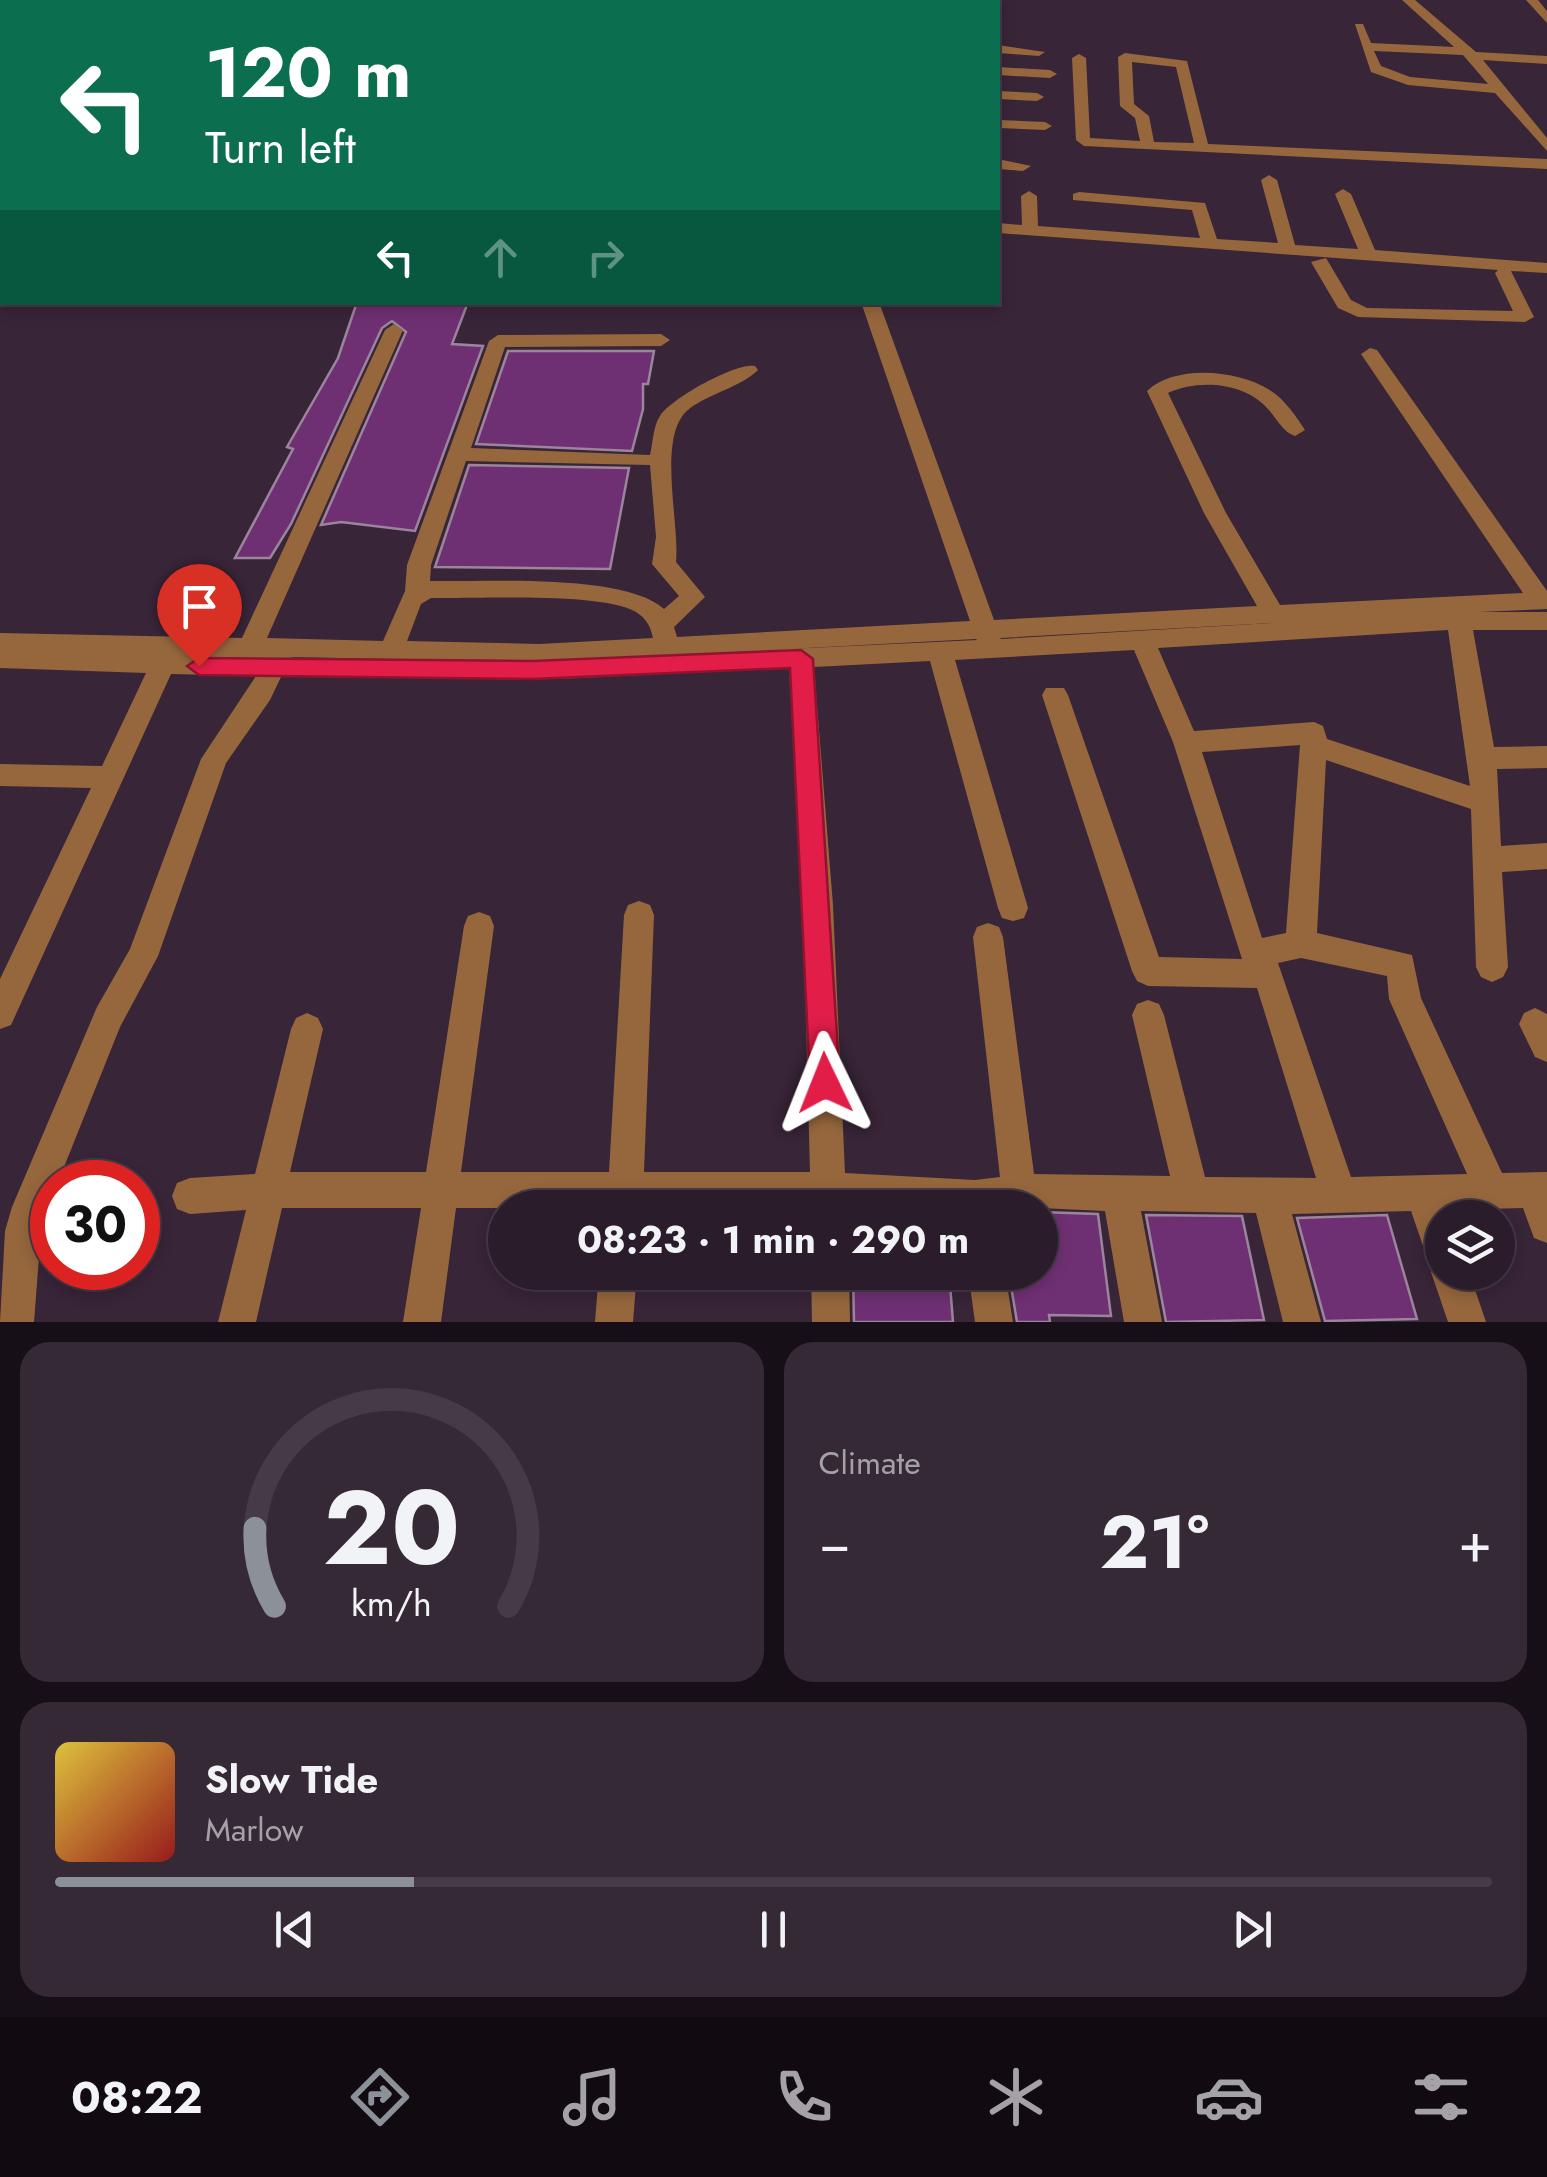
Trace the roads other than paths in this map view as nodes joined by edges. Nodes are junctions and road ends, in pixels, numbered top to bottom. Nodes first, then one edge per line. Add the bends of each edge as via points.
1 (1408, 0) edge
2 (1532, 0) edge
3 (1546, 16) edge
4 (1359, 27) dead end
5 (1010, 31) dead end
6 (1366, 47) junction
7 (1001, 49) edge
8 (1406, 49) junction
9 (1039, 52) dead end
10 (1470, 54) junction
11 (1079, 58) dead end
12 (1547, 60) edge
13 (1000, 71) edge
14 (1421, 72) dead end
15 (1050, 74) dead end
16 (1501, 88) junction
17 (1000, 95) edge
18 (1037, 98) dead end
19 (1000, 124) edge
20 (1045, 126) dead end
21 (1148, 146) junction
22 (1202, 148) junction
23 (1547, 148) edge
24 (1000, 164) edge
25 (1547, 164) edge
26 (1023, 166) dead end
27 (1269, 180) dead end
28 (1343, 194) dead end
29 (1029, 196) dead end
30 (1079, 196) dead end
31 (1000, 228) edge
32 (1030, 230) junction
33 (1000, 238) edge
34 (1084, 239) junction
35 (1210, 244) junction
36 (1288, 249) junction
37 (1368, 256) junction
38 (1325, 258) junction
39 (1547, 272) edge
40 (1504, 273) junction
41 (871, 305) edge
42 (394, 330) dead end
43 (660, 340) dead end
44 (1370, 354) dead end
45 (748, 370) dead end
46 (1295, 430) dead end
47 (458, 454) junction
48 (644, 460) dead end
49 (417, 594) junction
50 (1545, 607) edge
51 (1272, 612) junction
52 (1459, 621) junction
53 (665, 634) junction
54 (989, 639) junction
55 (1142, 640) junction
56 (0, 642) edge
57 (392, 652) junction
58 (940, 652) junction
59 (268, 655) junction
60 (0, 659) edge
61 (801, 659) junction
62 (162, 666) junction
63 (1056, 696) dead end
64 (1186, 742) junction
65 (1313, 745) junction
66 (1547, 757) edge
67 (1483, 758) junction
68 (0, 776) edge
69 (109, 777) junction
70 (1486, 802) junction
71 (1547, 856) edge
72 (1487, 860) junction
73 (1013, 908) dead end
74 (639, 915) dead end
75 (480, 926) dead end
76 (988, 936) dead end
77 (1300, 944) junction
78 (1492, 967) dead end
79 (0, 1014) edge
80 (1148, 1015) dead end
81 (308, 1029) dead end
82 (272, 1190) junction
83 (444, 1190) junction
84 (625, 1190) edge
85 (829, 1190) edge
86 (1019, 1190) edge
87 (1541, 1190) edge
88 (1492, 1191) junction
89 (488, 1192) edge
90 (1423, 1192) junction
91 (1058, 1193) edge
92 (1192, 1194) junction
93 (1120, 1195) junction
94 (1269, 1195) junction
95 (1339, 1195) junction
96 (190, 1196) dead end
97 (1426, 1200) edge
98 (1547, 1225) edge
99 (617, 1290) edge
100 (830, 1290) edge
101 (989, 1290) edge
102 (1456, 1290) edge
103 (16, 1322) edge
104 (237, 1322) edge
105 (422, 1322) edge
106 (614, 1322) edge
107 (831, 1322) edge
108 (994, 1322) edge
109 (1143, 1322) edge
110 (1302, 1322) edge
111 (1467, 1322) edge

1 - 10 street
2 - 3 street
4 - 6 street
5 - 7 street
6 - 8 street
6 - 16 street via 1376,69 1396,78
7 - 9 street
8 - 10 street
8 - 14 street
10 - 12 street
10 - 16 street
11 - 21 street via 1083,140
13 - 15 street
16 - 23 street
17 - 18 street
19 - 20 street
21 - 22 street
21 - 22 street via 1142,116 1126,106 1124,58 1182,64
22 - 25 street
24 - 26 street
27 - 36 street
28 - 37 street
29 - 32 street
30 - 35 street via 1196,205
31 - 32 street
32 - 34 street
33 - 34 street
34 - 35 street
34 - 38 street
35 - 36 street
36 - 38 street
37 - 38 street
37 - 39 street
38 - 40 street
38 - 40 street via 1344,304 1364,313 1525,317
39 - 40 street
41 - 54 street
42 - 59 street
43 - 47 street via 498,341
44 - 50 street
45 - 53 street via 668,418 660,458 664,564 693,597
46 - 51 street via 1268,398 1238,383 1196,381 1158,391 1215,513
47 - 48 street
47 - 49 street via 419,565
49 - 53 street via 603,594 646,607
49 - 57 street
50 - 51 street
50 - 52 street
51 - 54 street
52 - 55 street
52 - 67 street
53 - 54 street
53 - 57 street via 539,653
54 - 55 street
54 - 58 street
55 - 64 street
56 - 59 street
57 - 59 street
58 - 61 street
58 - 73 street
59 - 61 street via 533,670
59 - 62 street
59 - 103 street via 261,693 214,759 143,956 108,1018 30,1207
60 - 62 street
61 - 85 street
62 - 69 street
63 - 95 street via 1148,970 1268,974
64 - 65 street via 1314,733
64 - 77 street via 1250,947 1260,954
65 - 70 street
65 - 77 street
66 - 67 street
67 - 70 street
68 - 69 street
69 - 79 street
70 - 72 street
71 - 72 street
72 - 78 street
74 - 84 street
75 - 83 street
76 - 86 street
77 - 88 street via 1400,966 1406,998
80 - 92 street
81 - 82 street
82 - 83 street
82 - 96 street
82 - 104 street
83 - 89 street
83 - 105 street
87 - 88 street
87 - 98 street
88 - 90 street
90 - 95 street
90 - 97 street
91 - 93 street
92 - 93 street
92 - 94 street
93 - 109 street
94 - 95 street
94 - 110 street
99 - 106 street
100 - 107 street
101 - 108 street
102 - 111 street

